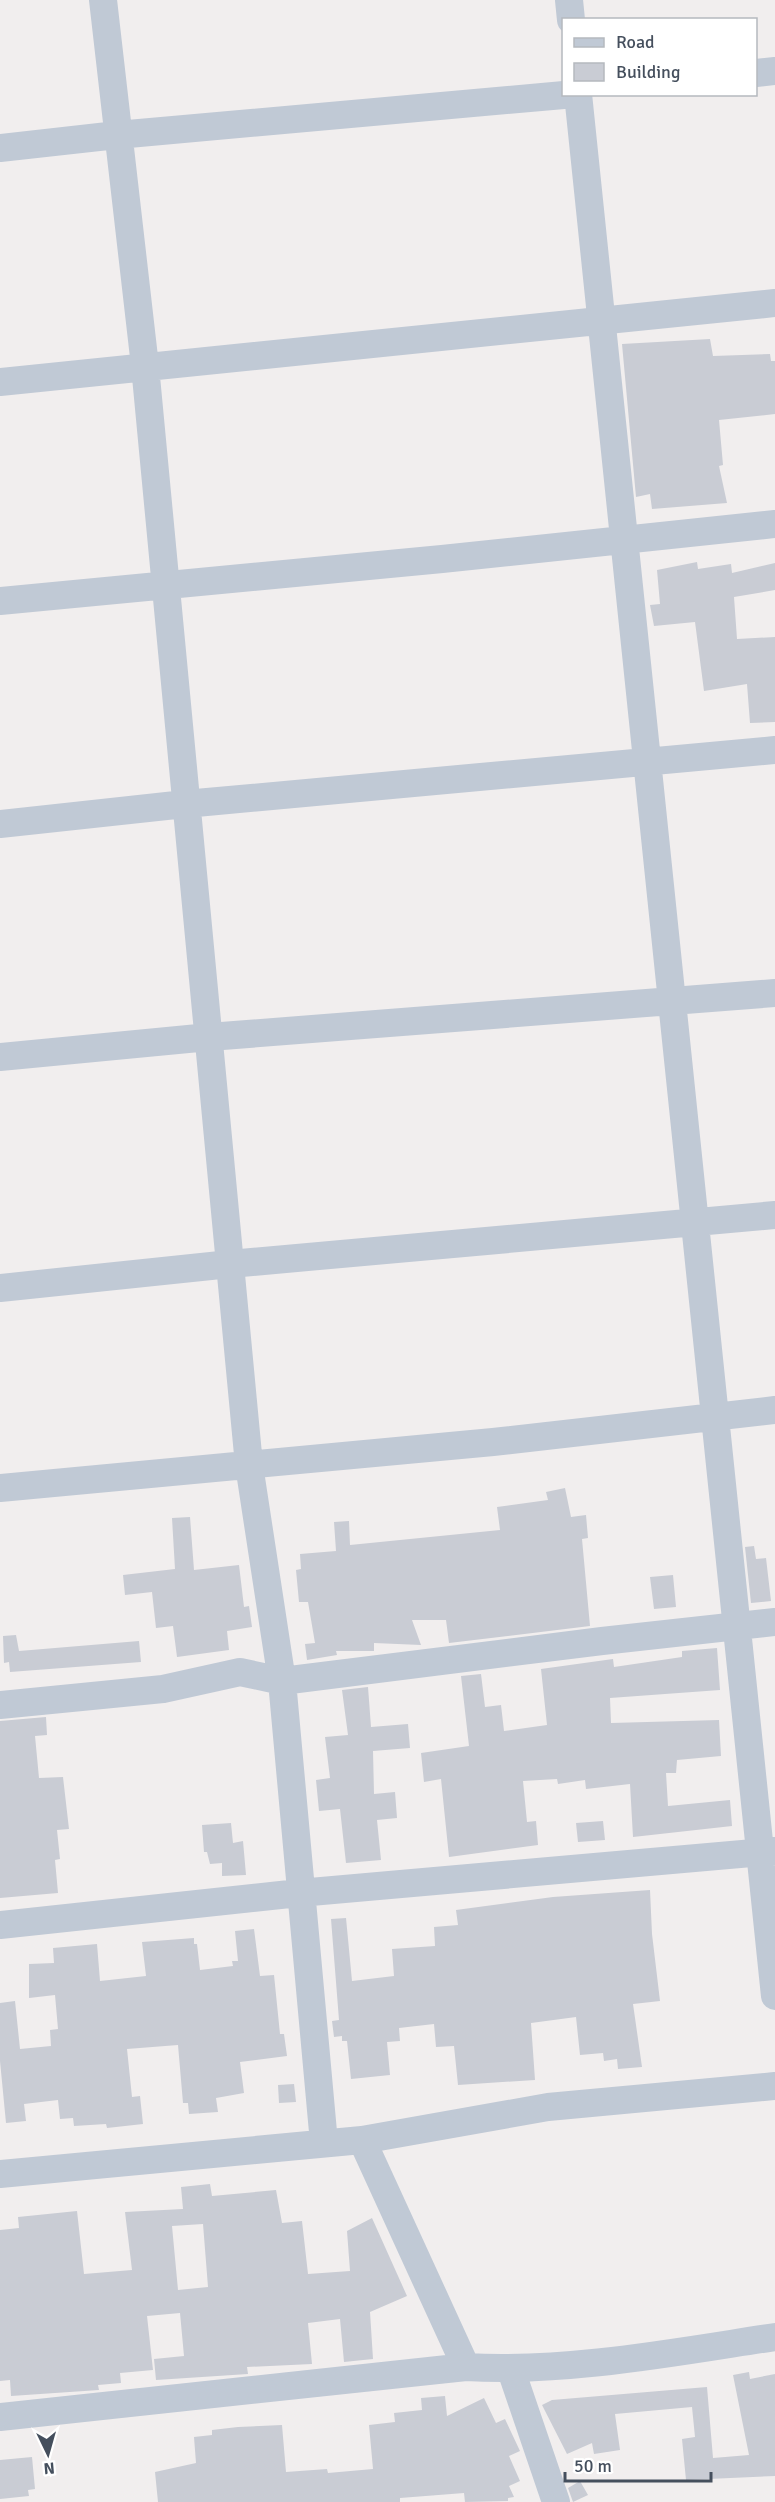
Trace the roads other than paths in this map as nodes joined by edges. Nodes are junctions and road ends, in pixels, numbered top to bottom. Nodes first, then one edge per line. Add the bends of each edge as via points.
1 (103, 0) edge
2 (569, 0) edge
3 (571, 18) edge
4 (775, 70) edge
5 (757, 73) edge
6 (562, 95) edge
7 (577, 96) edge
8 (117, 135) junction
9 (0, 148) edge
10 (775, 303) edge
11 (602, 320) junction
12 (145, 366) junction
13 (0, 382) edge
14 (775, 524) edge
15 (624, 540) junction
16 (165, 586) junction
17 (0, 602) edge
18 (775, 750) edge
19 (647, 762) junction
20 (184, 804) junction
21 (0, 824) edge
22 (775, 993) edge
23 (672, 1002) junction
24 (209, 1037) junction
25 (0, 1057) edge
26 (775, 1215) edge
27 (695, 1221) junction
28 (230, 1264) junction
29 (0, 1288) edge
30 (775, 1410) edge
31 (715, 1417) junction
32 (249, 1465) junction
33 (0, 1488) edge
34 (775, 1623) edge
35 (738, 1626) junction
36 (282, 1681) junction
37 (0, 1706) edge
38 (768, 1852) edge
39 (299, 1893) junction
40 (0, 1925) edge
41 (775, 1996) edge
42 (775, 2086) edge
43 (362, 2140) junction
44 (324, 2143) junction
45 (0, 2174) edge
46 (775, 2337) edge
47 (466, 2367) junction
48 (511, 2370) junction
49 (0, 2417) edge
50 (556, 2502) edge

1 - 8 street
2 - 3 street
4 - 5 street
6 - 8 street
7 - 11 street
8 - 9 street
8 - 12 street
10 - 11 street
11 - 12 street
11 - 15 street
12 - 13 street
12 - 16 street
14 - 15 street
15 - 16 street
15 - 19 street
16 - 17 street
16 - 20 street
18 - 19 street
19 - 20 street
19 - 23 street
20 - 21 street
20 - 24 street
22 - 23 street
23 - 24 street
23 - 27 street
24 - 25 street
24 - 28 street
26 - 27 street
27 - 28 street
27 - 31 street
28 - 29 street
28 - 32 street
30 - 31 street
31 - 32 street via 493,1443
31 - 35 street
32 - 33 street
32 - 36 street
34 - 35 street
35 - 36 street
35 - 38 street
36 - 37 street via 240,1672 163,1689
36 - 39 street
38 - 39 street
38 - 41 street
39 - 40 street
39 - 44 street
42 - 43 street via 548,2108
43 - 44 street
43 - 47 street
44 - 45 street
46 - 48 street
47 - 48 street
47 - 49 street
48 - 50 street

